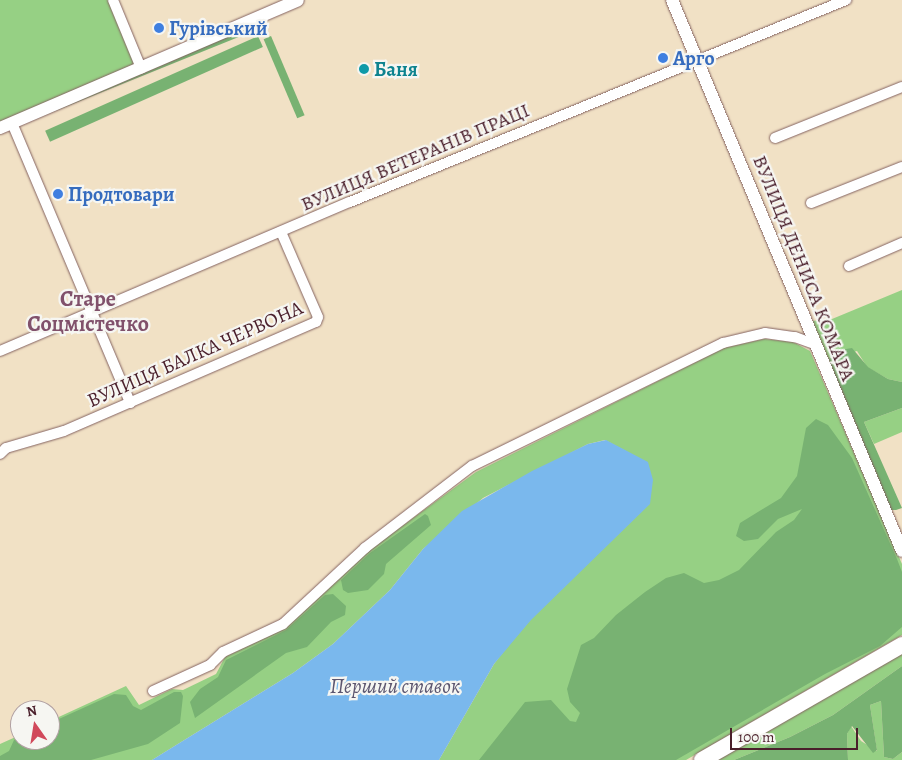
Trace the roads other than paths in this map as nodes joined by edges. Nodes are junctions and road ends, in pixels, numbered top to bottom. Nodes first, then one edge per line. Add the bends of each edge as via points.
1 (113, 0) edge
2 (298, 0) edge
3 (672, 0) edge
4 (846, 0) edge
5 (698, 60) junction
6 (141, 68) junction
7 (902, 87) edge
8 (6, 125) edge
9 (775, 138) dead end
10 (902, 167) edge
11 (811, 203) dead end
12 (281, 232) junction
13 (902, 243) edge
14 (848, 266) dead end
15 (93, 314) junction
16 (814, 344) junction
17 (0, 351) edge
18 (130, 402) junction
19 (0, 454) edge
20 (902, 550) edge
21 (902, 645) edge
22 (153, 691) dead end
23 (702, 760) edge

1 - 6 street
2 - 6 street
3 - 5 street, ВУЛИЦЯ ДЕНИСА КОМАРА
4 - 5 street, ВУЛИЦЯ ВЕТЕРАНІВ ПРАЦІ
5 - 12 street, ВУЛИЦЯ ВЕТЕРАНІВ ПРАЦІ
5 - 16 street, ВУЛИЦЯ ДЕНИСА КОМАРА
6 - 8 street
7 - 9 street
8 - 15 street
10 - 11 street
12 - 15 street, ВУЛИЦЯ ВЕТЕРАНІВ ПРАЦІ
12 - 18 street, ВУЛИЦЯ БАЛКА ЧЕРВОНА via 318,317 316,322
13 - 14 street
15 - 17 street, ВУЛИЦЯ ВЕТЕРАНІВ ПРАЦІ
15 - 18 street
16 - 20 street, ВУЛИЦЯ ДЕНИСА КОМАРА
16 - 22 street via 777,333 723,343 472,466 365,548 284,624 224,652 210,665
18 - 19 street, ВУЛИЦЯ БАЛКА ЧЕРВОНА via 64,431 6,448
21 - 23 main road

